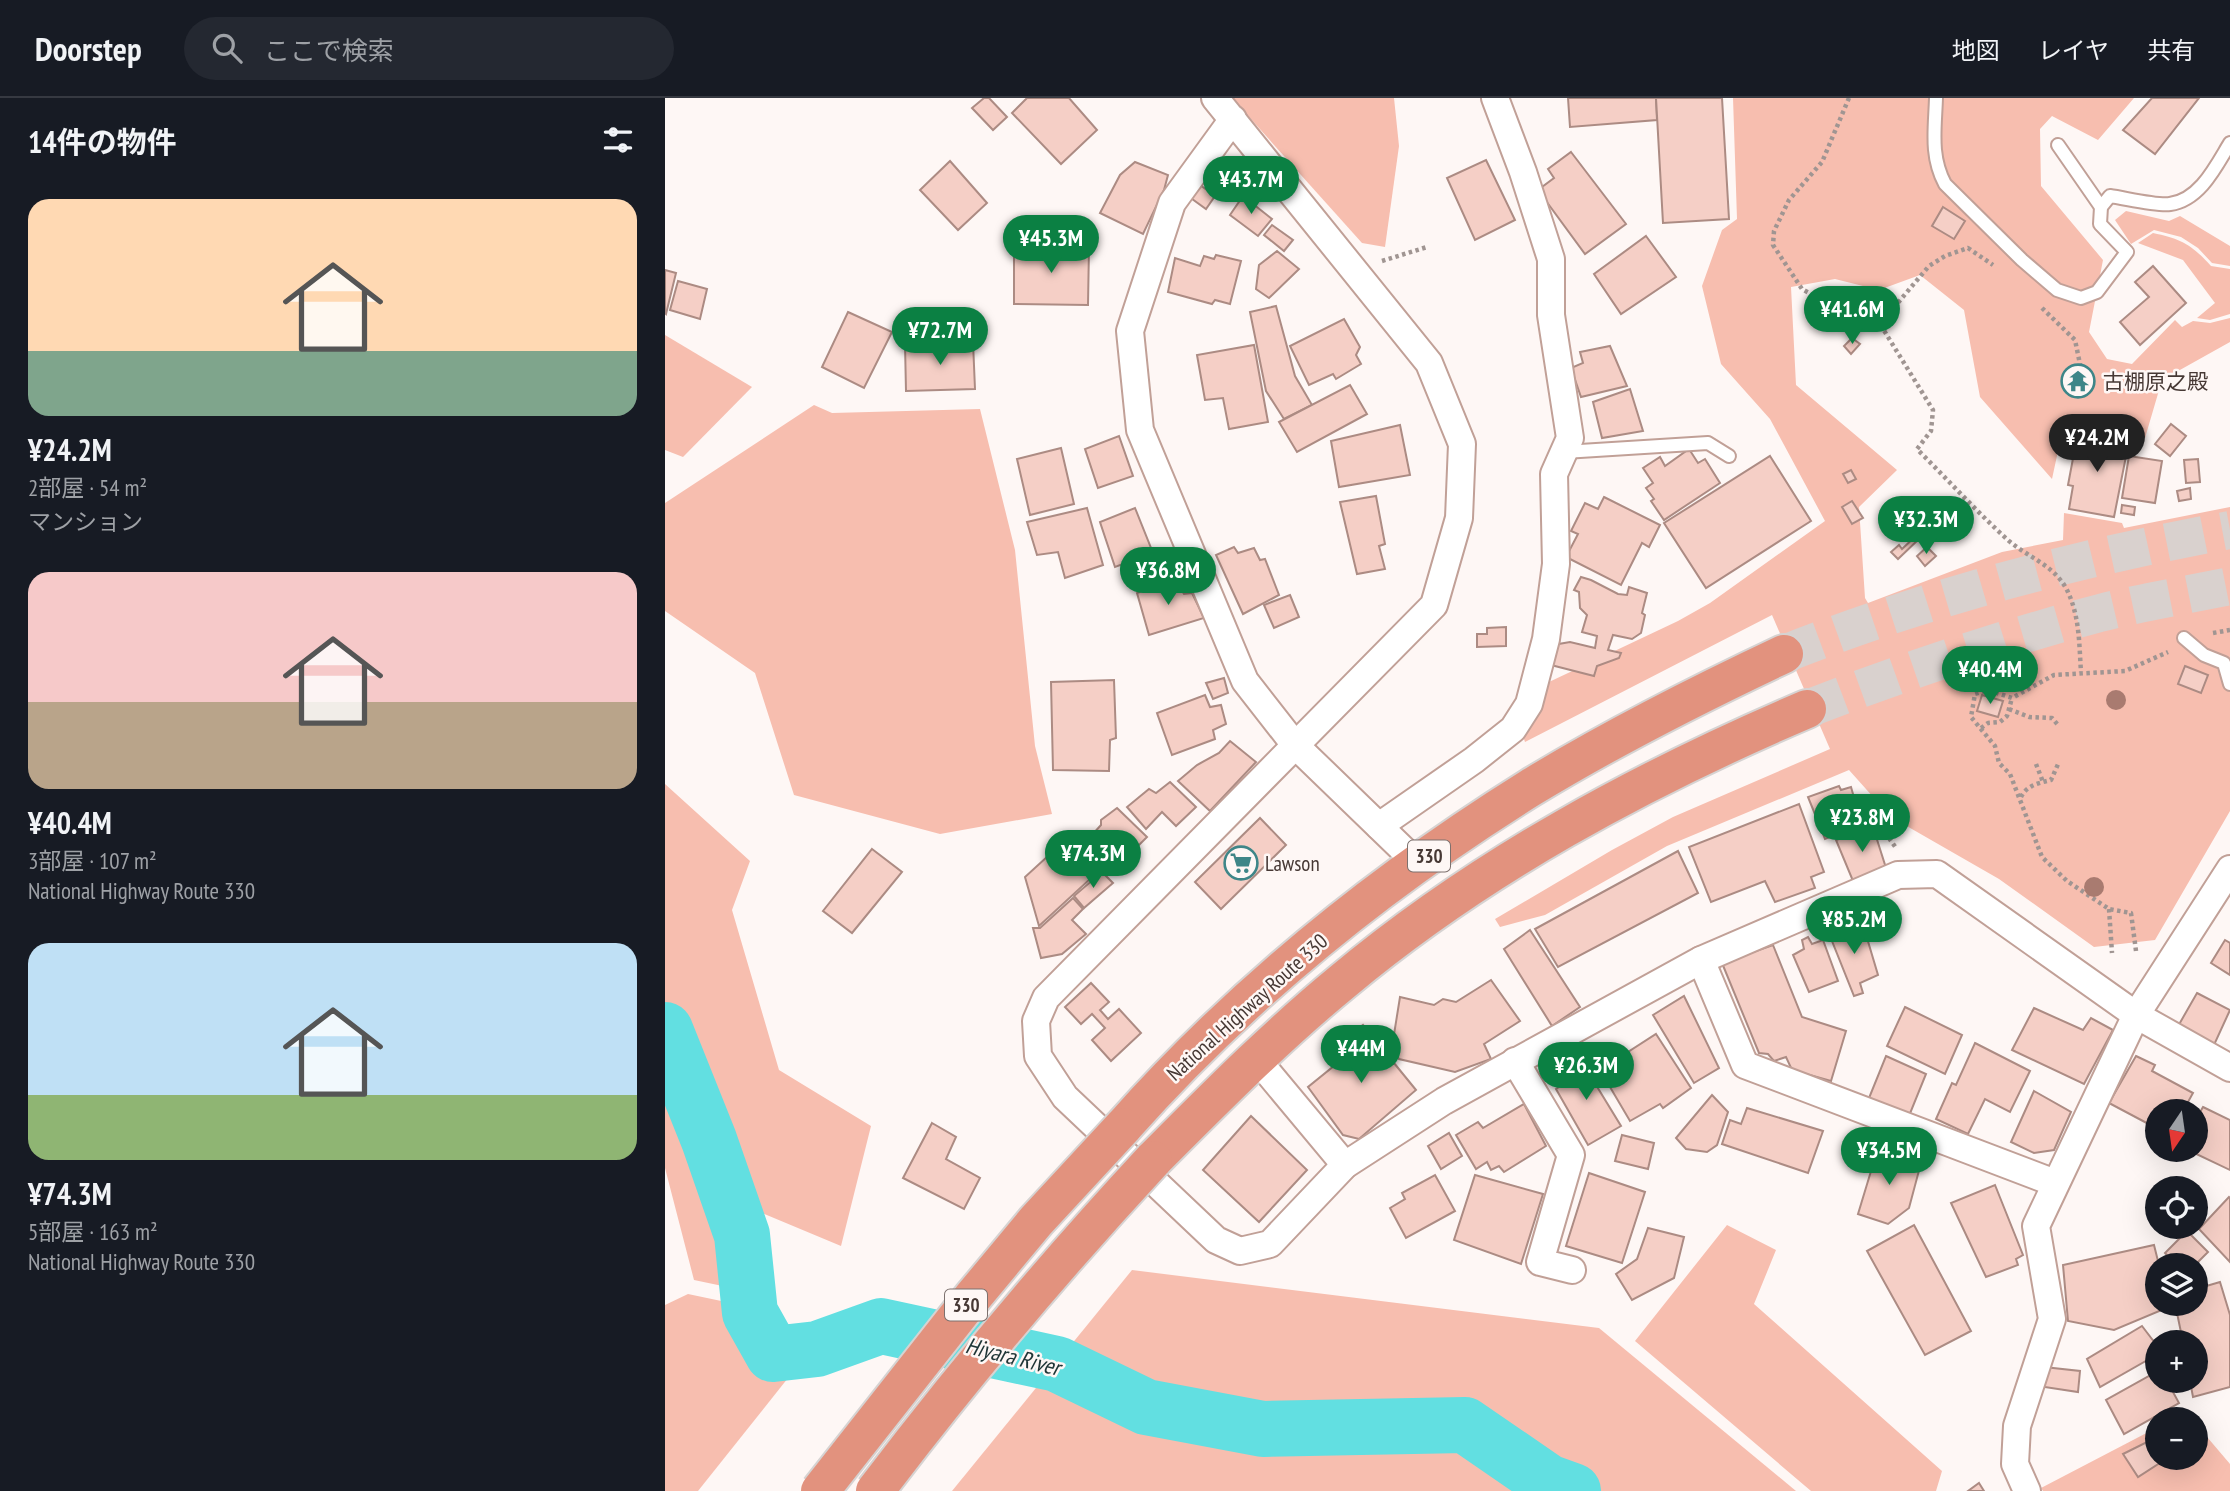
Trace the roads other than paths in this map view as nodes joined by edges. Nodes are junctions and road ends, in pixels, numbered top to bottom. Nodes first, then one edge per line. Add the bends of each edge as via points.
1 (1215, 98) edge
2 (1495, 98) edge
3 (1935, 98) edge
4 (1233, 120) junction
5 (2230, 143) edge
6 (2058, 145) dead end
7 (2101, 206) junction
8 (1564, 452) junction
9 (1729, 456) dead end
10 (2184, 638) road end
11 (1784, 654) tunnel mouth
12 (2230, 684) edge
13 (1807, 709) tunnel mouth
14 (1295, 745) junction
15 (1379, 826) junction
16 (1418, 864) junction
17 (2230, 869) edge
18 (1701, 960) junction
19 (2136, 1016) junction
20 (1255, 1057) junction
21 (1515, 1062) junction
22 (2230, 1068) edge
23 (1345, 1165) junction
24 (2055, 1183) junction
25 (1572, 1270) dead end
26 (820, 1491) edge
27 (875, 1491) edge
28 (2027, 1491) edge

1 - 4 street
2 - 8 street via 1551,259 1551,315 1570,438
3 - 7 lane via 1934,154 1945,184 2057,290 2081,298 2097,292 2127,252 2100,224
4 - 14 street via 1172,203 1130,331 1140,430 1245,681
4 - 14 street via 1429,363 1462,444 1459,518 1434,605
5 - 7 lane via 2195,193 2171,204 2110,196
6 - 7 lane
8 - 9 lane via 1708,443
8 - 15 street via 1554,474 1556,564 1546,639 1529,704 1513,729
10 - 12 lane via 2204,655 2224,663
11 - 16 highway, National Highway Route 330 / 330 via 1609,742
13 - 20 highway, National Highway Route 330 / 330 via 1651,781 1500,867 1343,981
14 - 15 street
14 - 23 street via 1046,998 1036,1021 1038,1056 1065,1097 1216,1240 1240,1251 1270,1244
15 - 16 street
16 - 26 highway, National Highway Route 330 / 330, bridge via 1295,961 1164,1081 1036,1221
17 - 19 street
18 - 19 street via 1898,875 1937,874
18 - 21 street
18 - 24 street via 1745,1065
19 - 22 street
19 - 24 street
20 - 23 street
20 - 27 highway, National Highway Route 330 / 330, bridge via 1079,1240
21 - 23 street
21 - 25 street via 1571,1155 1540,1262
24 - 28 street via 2036,1226 2052,1319 2017,1426 2015,1464

